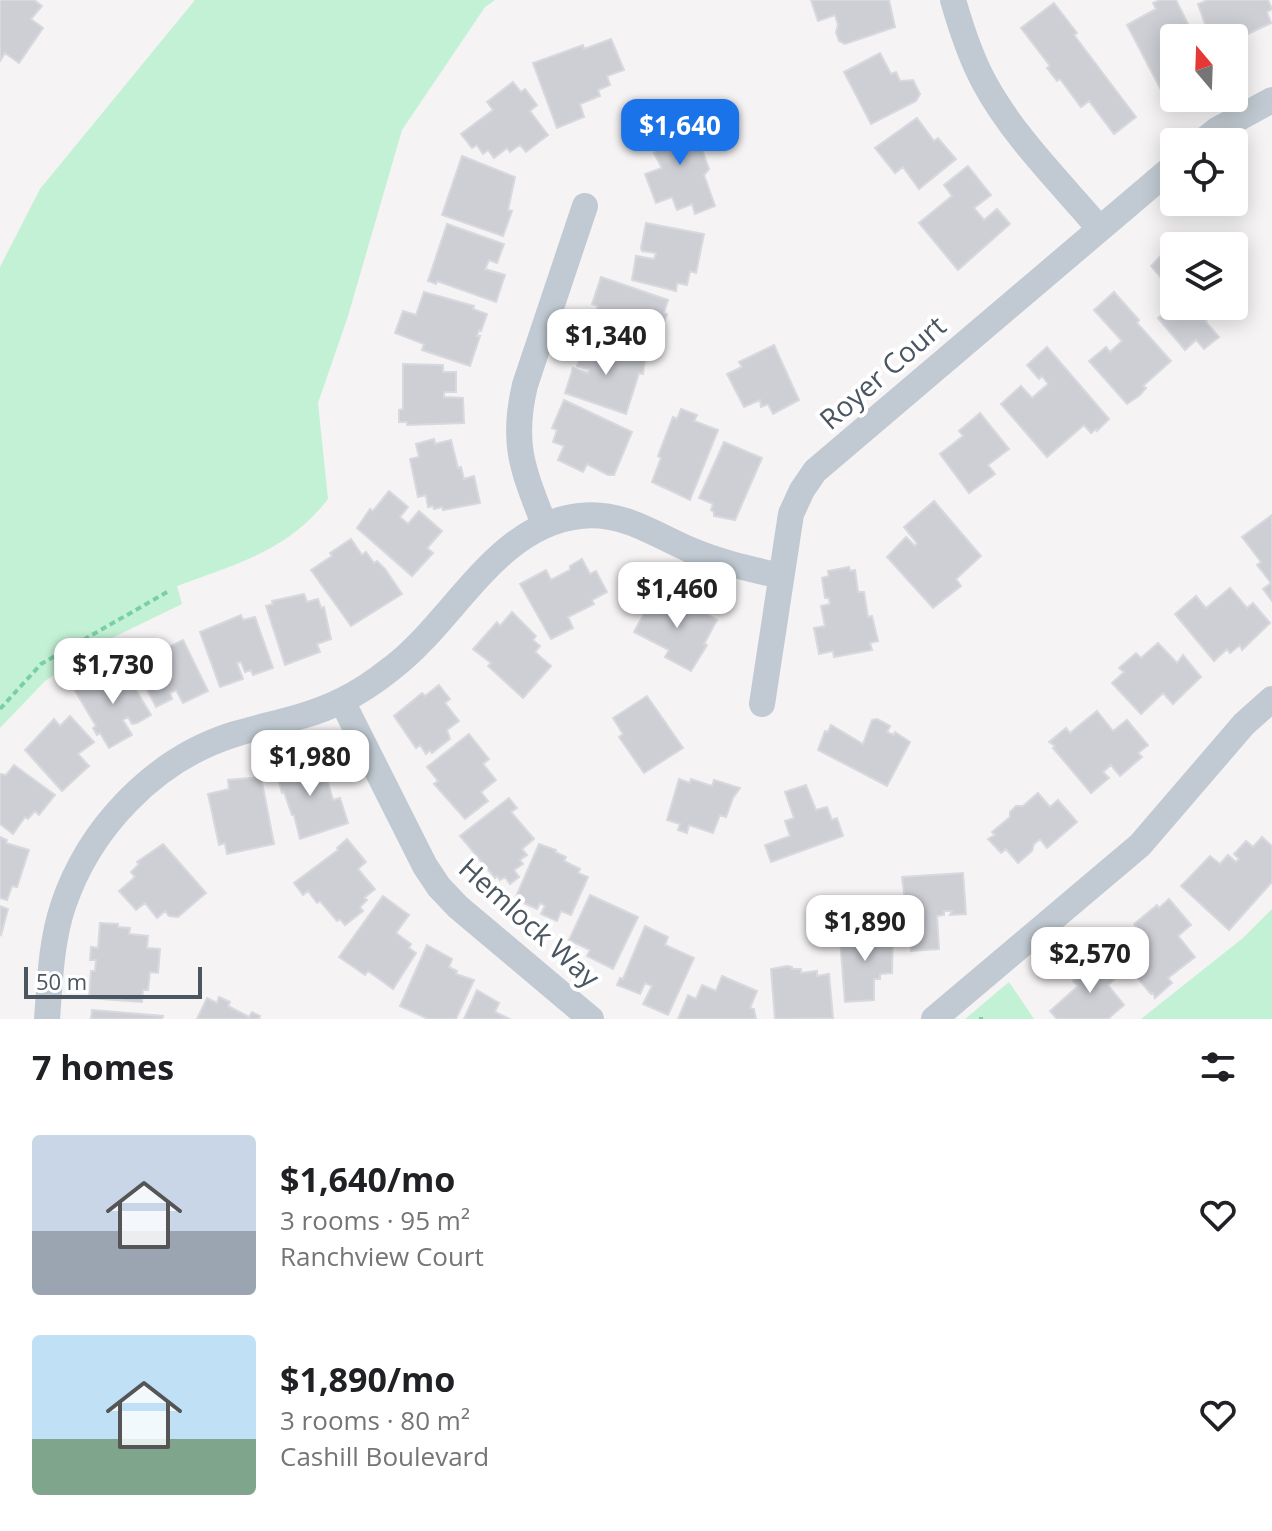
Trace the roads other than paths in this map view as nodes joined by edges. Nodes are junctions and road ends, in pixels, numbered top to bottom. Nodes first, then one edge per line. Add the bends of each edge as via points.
1 (953, 0) edge
2 (1272, 100) edge
3 (1221, 128) edge
4 (1160, 178) edge
5 (585, 206) dead end
6 (1099, 228) junction
7 (544, 524) junction
8 (781, 576) junction
9 (1272, 699) edge
10 (342, 701) junction
11 (762, 704) dead end
12 (47, 1019) edge
13 (591, 1019) edge
14 (934, 1019) edge

1 - 6 street via 971,54 1006,117
2 - 3 street
4 - 6 street, Royer Court
5 - 7 street via 518,413 523,469
6 - 8 street, Royer Court via 815,471 791,514
7 - 8 street via 582,515 608,516 732,565
7 - 10 street via 498,557 424,641
8 - 11 street, Royer Court
9 - 14 street via 1244,724 1140,845
10 - 12 street via 191,753 127,802 100,833 63,905 53,947
10 - 13 street, Hemlock Way via 439,887

